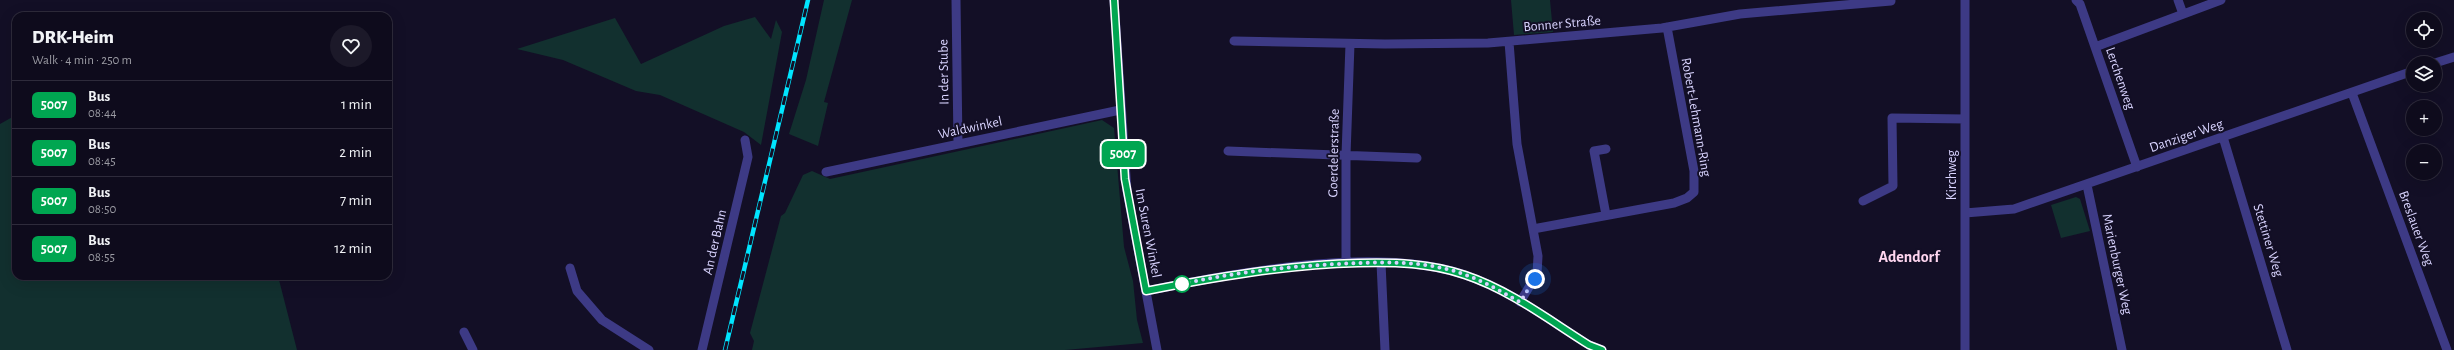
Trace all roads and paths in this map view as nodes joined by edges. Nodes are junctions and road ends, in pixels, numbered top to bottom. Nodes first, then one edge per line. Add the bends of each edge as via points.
1 (956, 0) edge
2 (1114, 0) edge
3 (1965, 0) edge
4 (2076, 0) edge
5 (2178, 0) edge
6 (2221, 0) edge
7 (1891, 1) edge
8 (2183, 14) junction
9 (1667, 27) junction
10 (1234, 41) dead end
11 (1509, 42) junction
12 (1350, 44) junction
13 (2095, 47) junction
14 (2454, 57) edge
15 (2442, 61) edge
16 (2406, 73) edge
17 (2352, 92) junction
18 (1120, 110) junction
19 (1965, 119) junction
20 (2223, 137) junction
21 (745, 140) dead end
22 (958, 144) junction
23 (1606, 149) dead end
24 (1228, 152) dead end
25 (1346, 155) junction
26 (1417, 158) dead end
27 (2137, 167) junction
28 (826, 172) dead end
29 (2087, 185) junction
30 (1863, 201) dead end
31 (1965, 213) junction
32 (1606, 215) junction
33 (1533, 229) junction
34 (1346, 263) junction
35 (1381, 263) junction
36 (570, 268) dead end
37 (1146, 291) junction
38 (1520, 302) junction
39 (464, 332) dead end
40 (473, 350) edge
41 (649, 350) edge
42 (702, 350) edge
43 (1157, 350) edge
44 (1385, 350) edge
45 (1602, 350) edge
46 (1966, 350) edge
47 (2122, 350) edge
48 (2288, 350) edge
49 (2447, 350) edge

1 - 22 street, In der Stube
2 - 18 street, Im Suren Winkel
3 - 19 street, Kirchweg
4 - 13 street, Lerchenweg via 2080,4
5 - 8 street
6 - 8 street
7 - 9 street, Bonner Straße via 1740,14
8 - 13 street
9 - 11 street, Bonner Straße
9 - 32 street, Robert-Lehmann-Ring via 1694,171 1694,192 1682,201
10 - 12 street, Bonner Straße
11 - 12 street, Bonner Straße via 1458,45
11 - 33 street via 1516,135
12 - 25 street, Goerdelerstraße
13 - 27 street, Lerchenweg
14 - 15 street
16 - 17 street, Danziger Weg
17 - 20 street, Danziger Weg
17 - 49 street, Breslauer Weg
18 - 22 street, Waldwinkel
18 - 37 street, Im Suren Winkel via 1128,198
19 - 30 street via 1892,118 1893,186
19 - 31 street, Kirchweg
20 - 27 street, Danziger Weg
20 - 48 street, Stettiner Weg
21 - 42 street, An der Bahn via 748,157
22 - 28 street, Waldwinkel
23 - 32 street via 1594,151
24 - 25 street
25 - 26 street
25 - 34 street, Goerdelerstraße
27 - 29 street, Danziger Weg
29 - 31 street, Danziger Weg via 2014,210
29 - 47 street, Marienburger Weg
31 - 46 street, Kirchweg
32 - 33 street, Robert-Lehmann-Ring
33 - 38 street via 1538,266 1535,279
34 - 35 street
34 - 37 street via 1252,272
35 - 38 street via 1444,268 1486,283
35 - 44 street
36 - 41 street via 578,291 602,320
37 - 43 street, Im Suren Winkel
38 - 45 street via 1589,345
39 - 40 street

